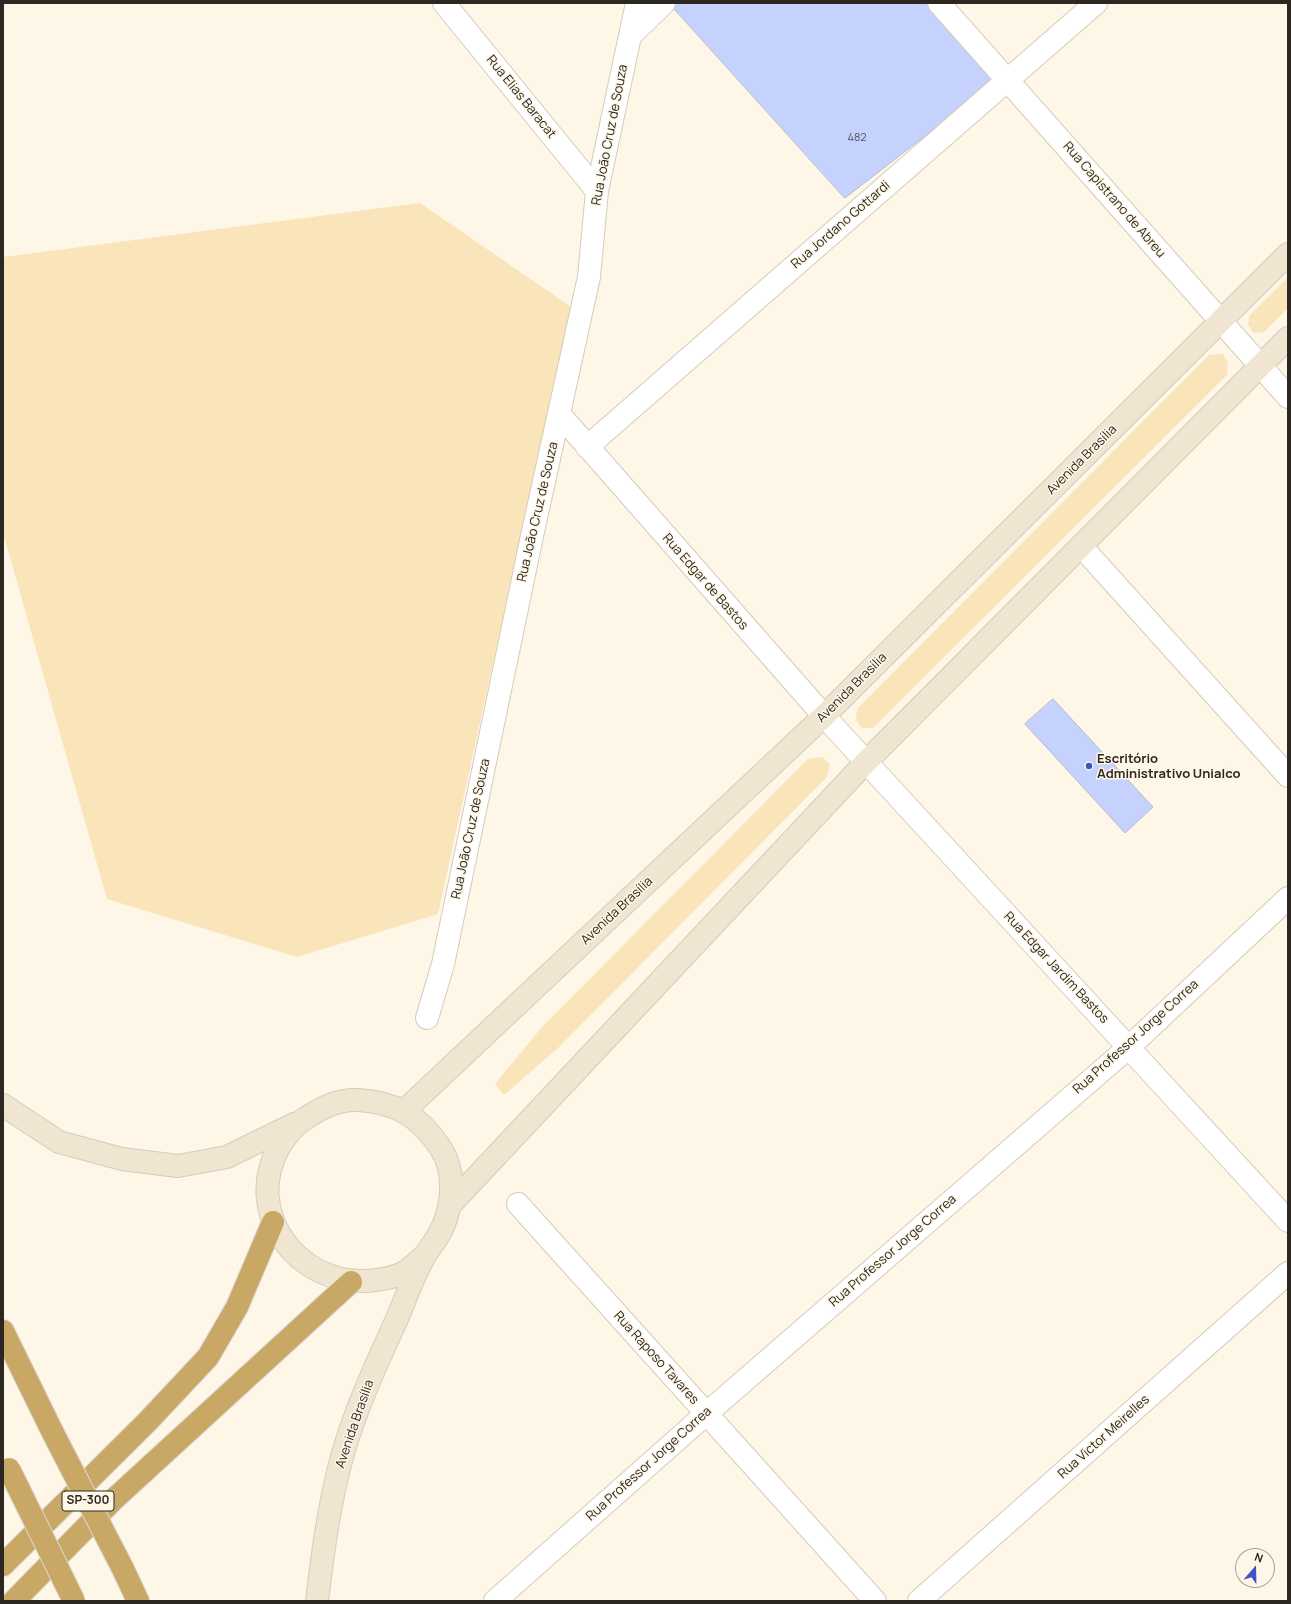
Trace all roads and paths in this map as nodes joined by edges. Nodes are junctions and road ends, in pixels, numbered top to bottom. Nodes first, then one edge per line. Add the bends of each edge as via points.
1 (444, 3) edge
2 (637, 3) edge
3 (664, 3) edge
4 (939, 3) edge
5 (1096, 3) edge
6 (630, 36) junction
7 (1009, 80) junction
8 (597, 191) junction
9 (1288, 254) edge
10 (1221, 322) junction
11 (1288, 338) edge
12 (1260, 366) junction
13 (1288, 397) edge
14 (560, 415) junction
15 (587, 447) junction
16 (1081, 546) junction
17 (824, 716) junction
18 (866, 762) junction
19 (1288, 776) edge
20 (1288, 898) edge
21 (427, 1018) dead end
22 (1129, 1047) junction
23 (3, 1105) edge
24 (404, 1111) junction
25 (299, 1122) junction
26 (518, 1204) dead end
27 (450, 1206) junction
28 (1288, 1221) edge
29 (274, 1222) junction
30 (425, 1255) junction
31 (1288, 1273) edge
32 (351, 1282) junction
33 (3, 1331) edge
34 (706, 1414) junction
35 (6, 1463) edge
36 (3, 1565) edge
37 (14, 1601) edge
38 (74, 1601) edge
39 (138, 1601) edge
40 (317, 1601) edge
41 (495, 1601) edge
42 (874, 1601) edge
43 (919, 1601) edge

1 - 8 street, Rua Elias Baracat
2 - 6 street, Rua João Cruz de Souza
3 - 6 street
4 - 7 street, Rua Capistrano de Abreu
5 - 7 street, Rua Jordano Gottardi
6 - 8 street, Rua João Cruz de Souza
7 - 10 street, Rua Capistrano de Abreu
7 - 15 street, Rua Jordano Gottardi
8 - 14 street, Rua João Cruz de Souza via 589,277
9 - 10 main road, Avenida Brasília
10 - 12 street, Rua Capistrano de Abreu
10 - 17 main road, Avenida Brasília
11 - 12 main road, Avenida Brasília
12 - 13 street, Rua Capistrano de Abreu
12 - 16 main road, Avenida Brasília
14 - 15 street, Rua Edgar de Bastos
14 - 21 street, Rua João Cruz de Souza via 532,536 443,964
15 - 17 street, Rua Edgar de Bastos
16 - 18 main road, Avenida Brasília
16 - 19 street
17 - 18 street, Rua Edgar Jardim Bastos
17 - 24 main road, Avenida Brasília
18 - 22 street, Rua Edgar Jardim Bastos
18 - 27 main road, Avenida Brasília
20 - 22 street, Rua Professor Jorge Correa
22 - 28 street, Rua Edgar Jardim Bastos
22 - 34 street, Rua Professor Jorge Correa
23 - 25 main road, Avenida Brasília via 59,1142 122,1159 178,1166 227,1157
24 - 25 main road, Avenida Brasília via 378,1101 350,1100 323,1107
24 - 27 main road, Avenida Brasília via 426,1128 442,1151 450,1177
25 - 29 main road, Avenida Brasília via 281,1145 268,1179 268,1201
26 - 34 street, Rua Raposo Tavares
27 - 30 main road, Avenida Brasília via 442,1233
29 - 32 main road, Avenida Brasília via 284,1242 302,1262 326,1276
29 - 36 highway via 237,1307 208,1357 148,1421
30 - 32 main road, Avenida Brasília via 403,1273 377,1280
30 - 40 main road, Avenida Brasília via 367,1386 342,1456 326,1528
31 - 43 street, Rua Victor Meirelles
32 - 37 highway via 112,1501
33 - 39 highway, SP-300, bridge
34 - 41 street, Rua Professor Jorge Correa
34 - 42 street, Rua Raposo Tavares
35 - 38 highway, bridge

